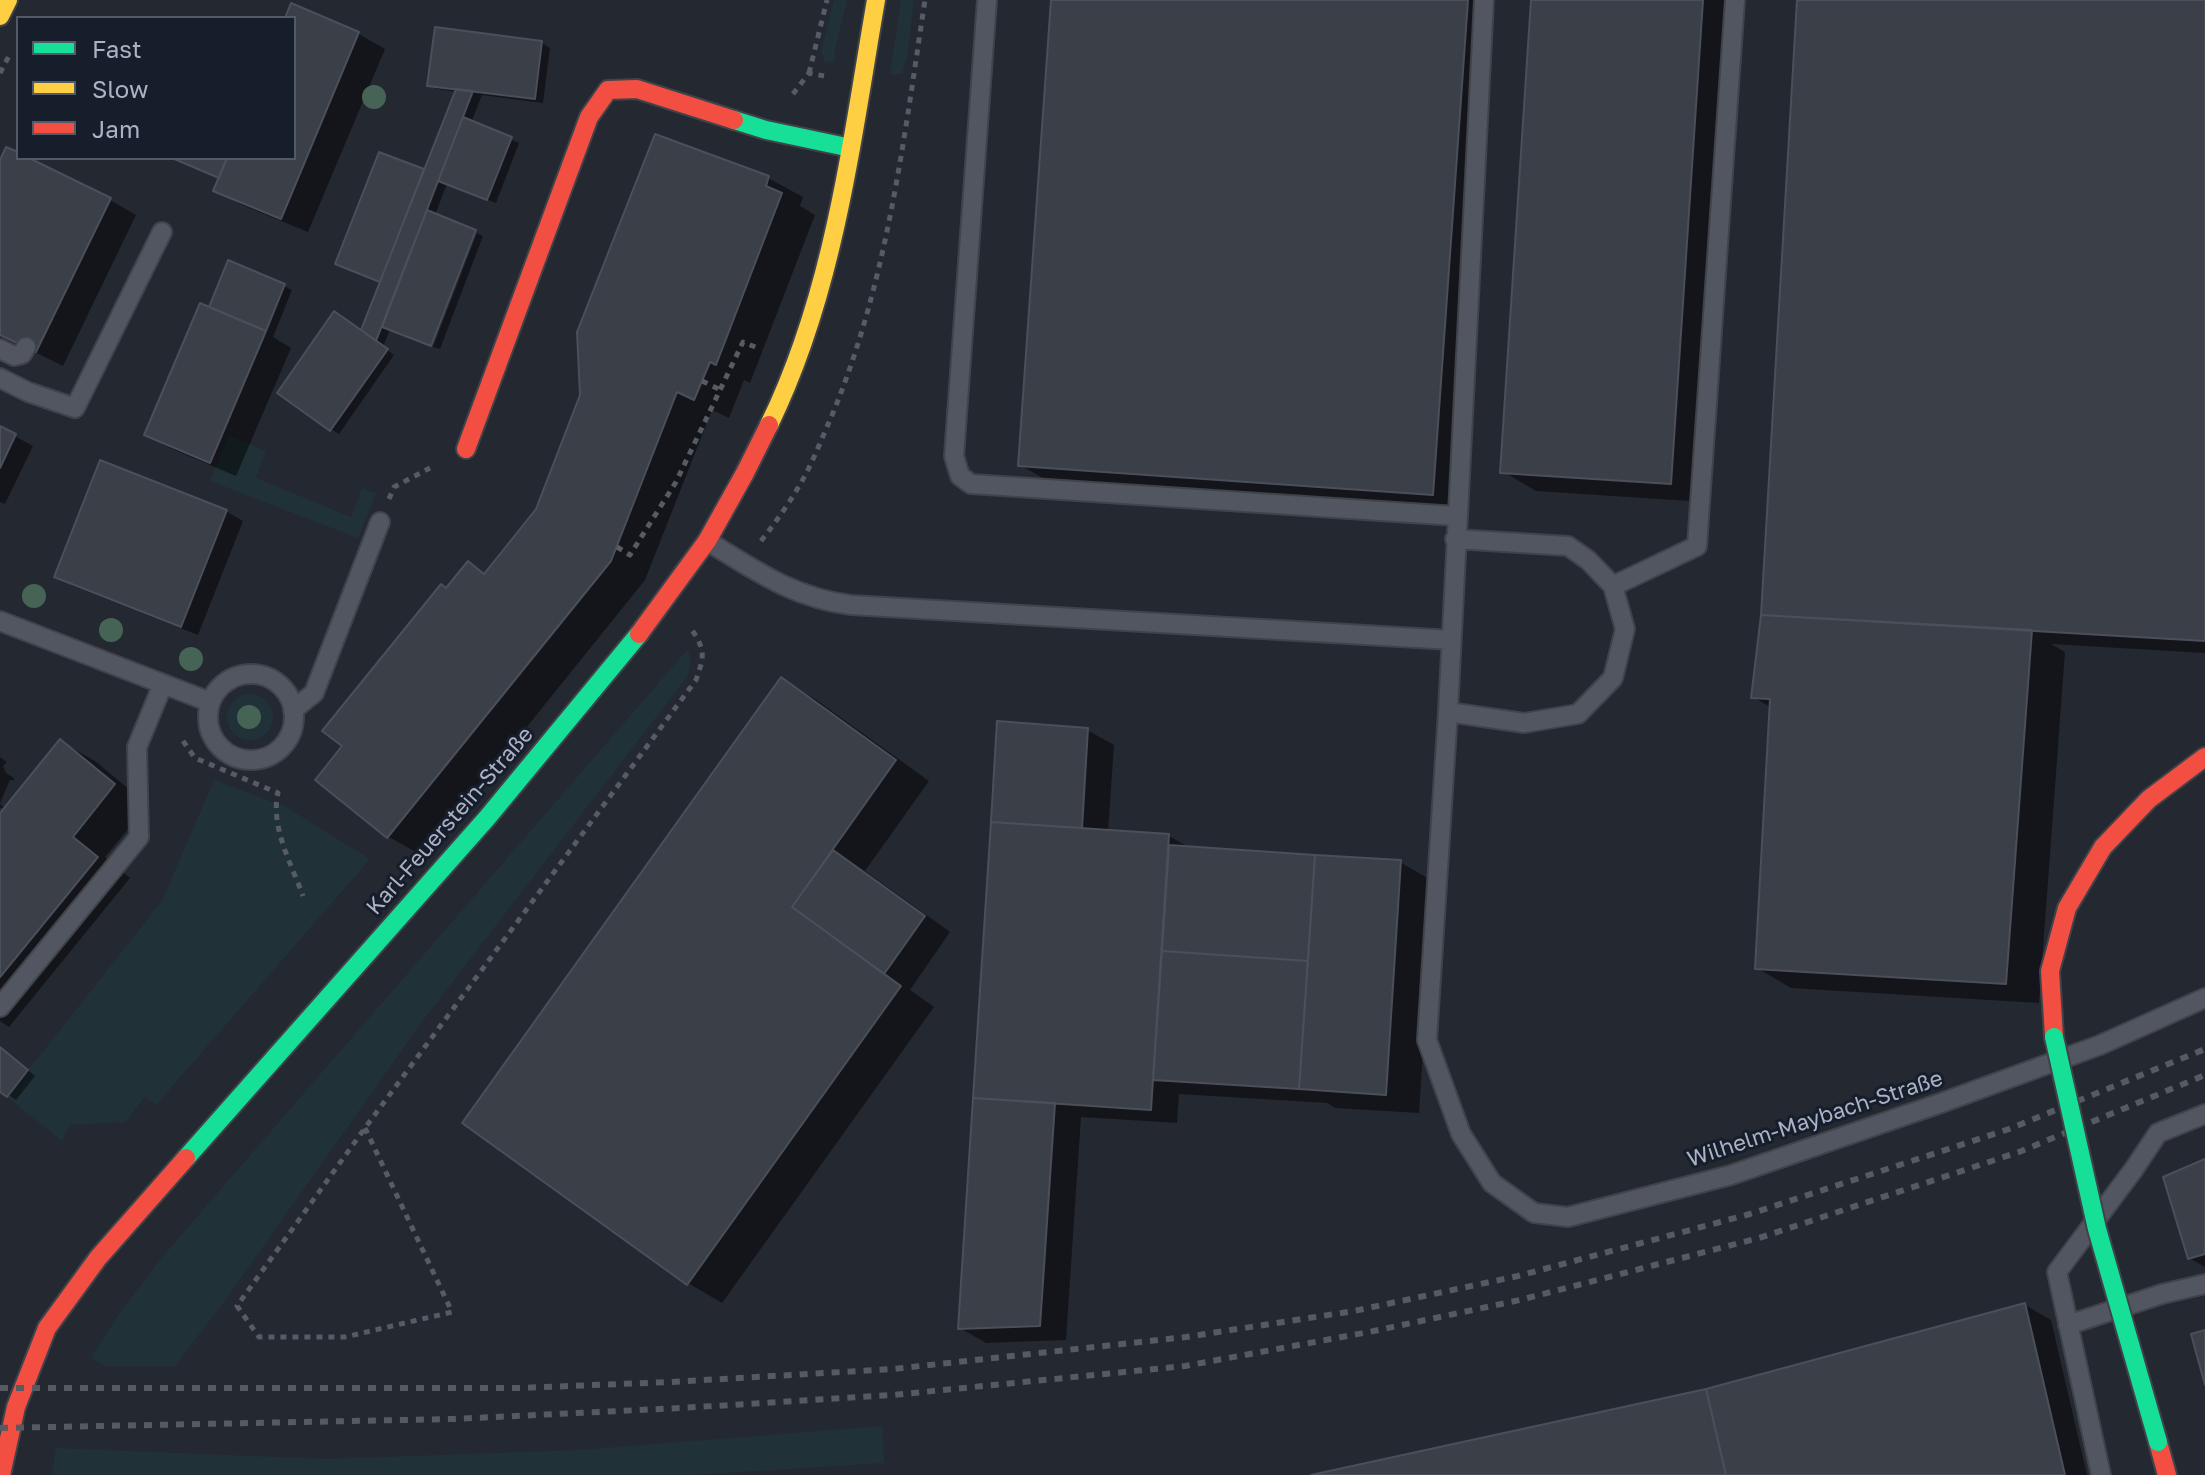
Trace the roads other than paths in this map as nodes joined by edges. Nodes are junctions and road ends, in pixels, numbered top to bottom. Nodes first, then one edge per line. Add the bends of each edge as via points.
1 (8, 0) edge
2 (876, 0) edge
3 (987, 0) edge
4 (1484, 0) edge
5 (1735, 0) edge
6 (0, 16) edge
7 (851, 148) junction
8 (162, 232) dead end
9 (26, 347) dead end
10 (0, 349) edge
11 (0, 378) edge
12 (466, 449) road end
13 (1456, 516) junction
14 (380, 522) road end
15 (1455, 539) junction
16 (707, 541) junction
17 (1613, 586) junction
18 (0, 621) edge
19 (1451, 640) junction
20 (163, 684) junction
21 (210, 702) junction
22 (293, 710) junction
23 (1448, 712) junction
24 (2205, 757) edge
25 (2205, 998) edge
26 (0, 1007) edge
27 (2205, 1114) edge
28 (2205, 1284) edge
29 (2068, 1325) junction
30 (1, 1475) edge
31 (2101, 1475) edge
32 (2167, 1475) edge

1 - 6 street
2 - 7 street, Karl-Feuerstein-Straße
3 - 13 lane via 954,456 960,476 971,484
4 - 13 lane
5 - 17 lane via 1697,546
7 - 12 street via 766,130 637,89 608,90 589,117
7 - 16 street, Karl-Feuerstein-Straße via 831,247 797,363
8 - 11 lane via 75,408
9 - 10 lane via 14,356
13 - 15 lane
14 - 22 lane via 314,693
15 - 17 lane via 1568,546
15 - 19 lane
16 - 19 lane via 786,588 825,602
16 - 30 street, Karl-Feuerstein-Straße via 487,818 98,1258 47,1328 16,1407
17 - 23 lane via 1625,629 1613,678 1578,714 1524,723
18 - 20 lane
19 - 23 lane
20 - 21 lane
20 - 26 lane via 137,747 139,837
21 - 22 lane via 228,680 255,674 280,686
21 - 22 lane via 212,734 225,750 242,758 269,756 281,748 289,737
23 - 25 lane, Wilhelm-Maybach-Straße via 1427,1040 1461,1134 1492,1183 1534,1213 1568,1217 1731,1175 2100,1045
24 - 32 street, bridge via 2149,799 2103,847 2067,908 2050,971 2054,1037 2097,1229
27 - 29 lane via 2158,1133 2057,1272
28 - 29 lane
29 - 31 lane

